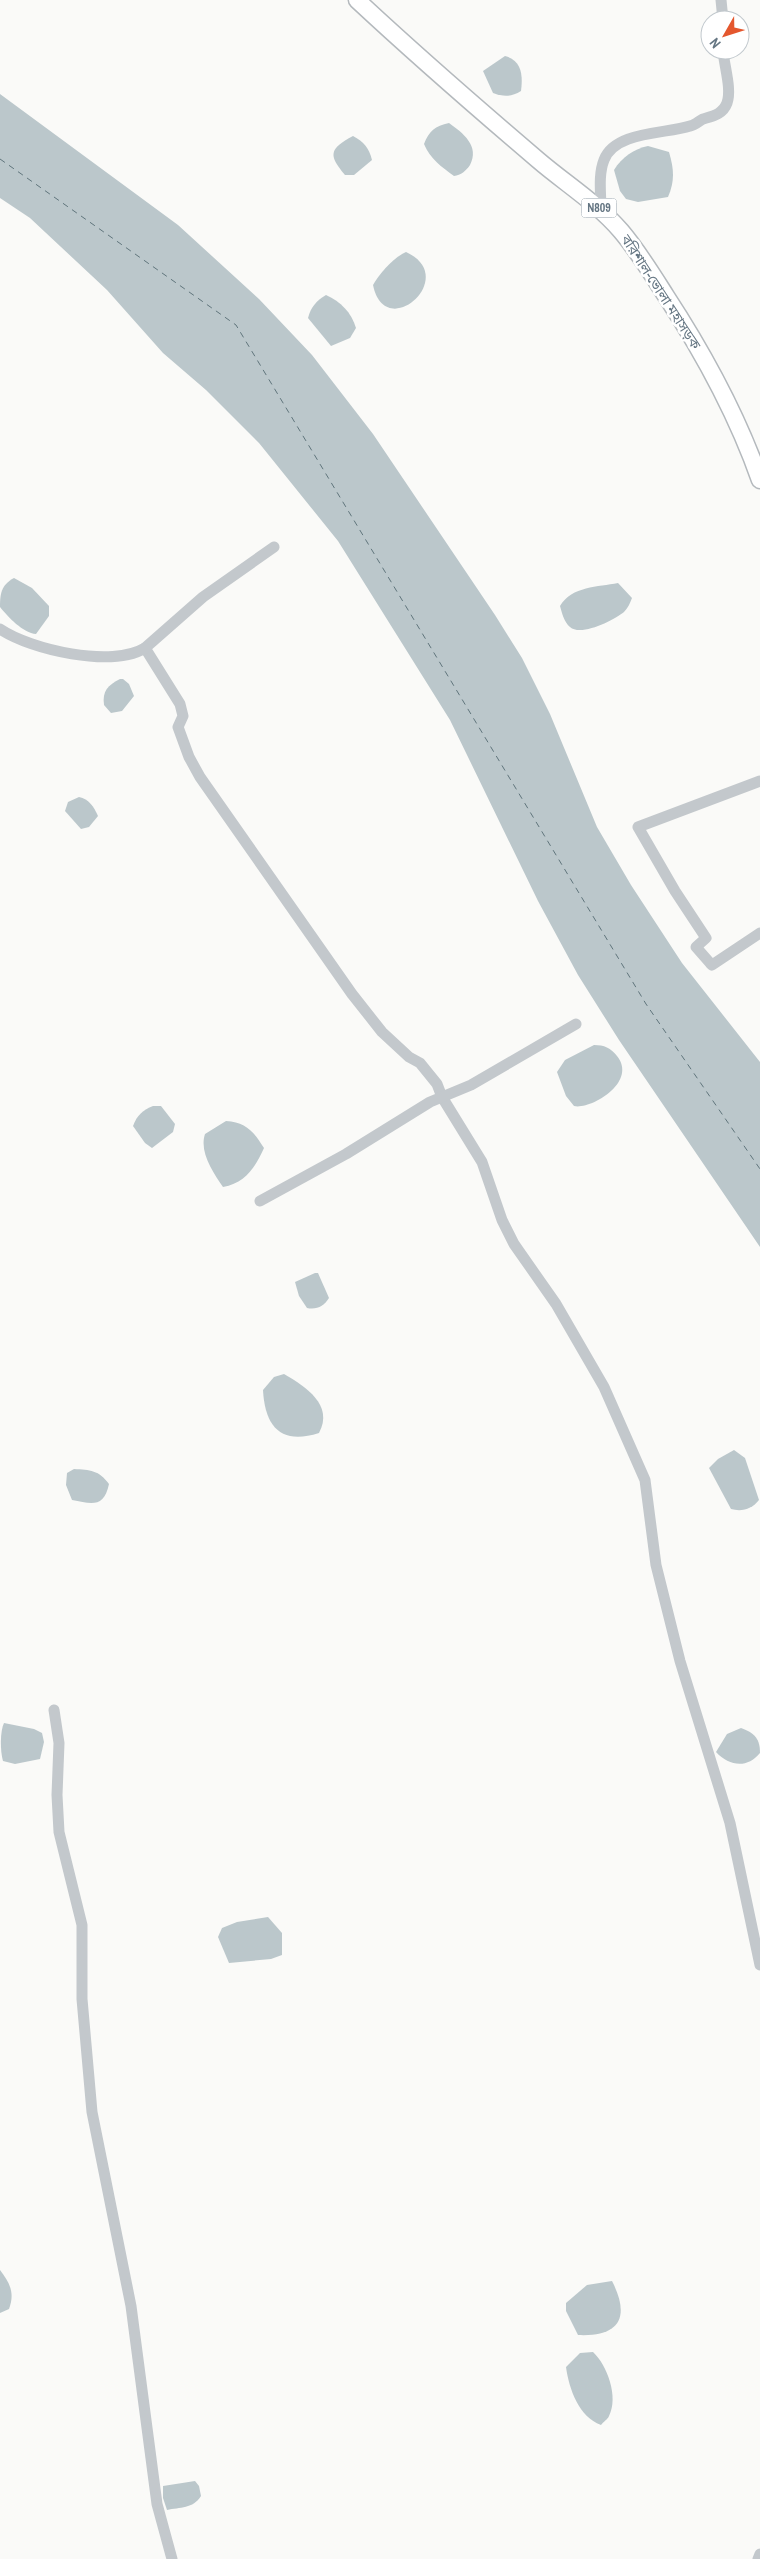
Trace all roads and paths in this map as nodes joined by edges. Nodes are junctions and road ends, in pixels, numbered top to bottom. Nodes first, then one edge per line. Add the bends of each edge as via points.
1 (357, 0) edge
2 (724, 60) edge
3 (601, 210) junction
4 (760, 480) edge
5 (274, 547) dead end
6 (0, 629) edge
7 (145, 648) junction
8 (760, 782) edge
9 (760, 933) edge
10 (576, 1024) dead end
11 (442, 1097) junction
12 (260, 1201) dead end
13 (54, 1710) dead end
14 (760, 1965) edge
15 (760, 2554) edge
16 (172, 2559) edge
17 (758, 2559) edge

1 - 3 highway, বরিশাল-ভোলা মহাসড়ক / N809 via 544,166
2 - 3 street via 730,92 727,105 717,116 691,126 638,135 616,146 604,158 602,166
3 - 4 highway, বরিশাল-ভোলা মহাসড়ক / N809 via 638,252 700,351 748,448
5 - 7 street via 203,597
6 - 7 street via 36,644 82,655 109,657
7 - 11 street via 180,704 182,716 178,727 200,777 352,994 382,1032 429,1072
8 - 9 street via 638,826 706,938 696,947 712,965
10 - 11 street via 472,1085
11 - 12 street
11 - 14 street via 482,1162 514,1244 556,1304 604,1387 646,1480 656,1565 680,1661 730,1824
13 - 16 street via 60,1832 82,1925 82,1999 92,2112 131,2306 157,2504
15 - 17 street

